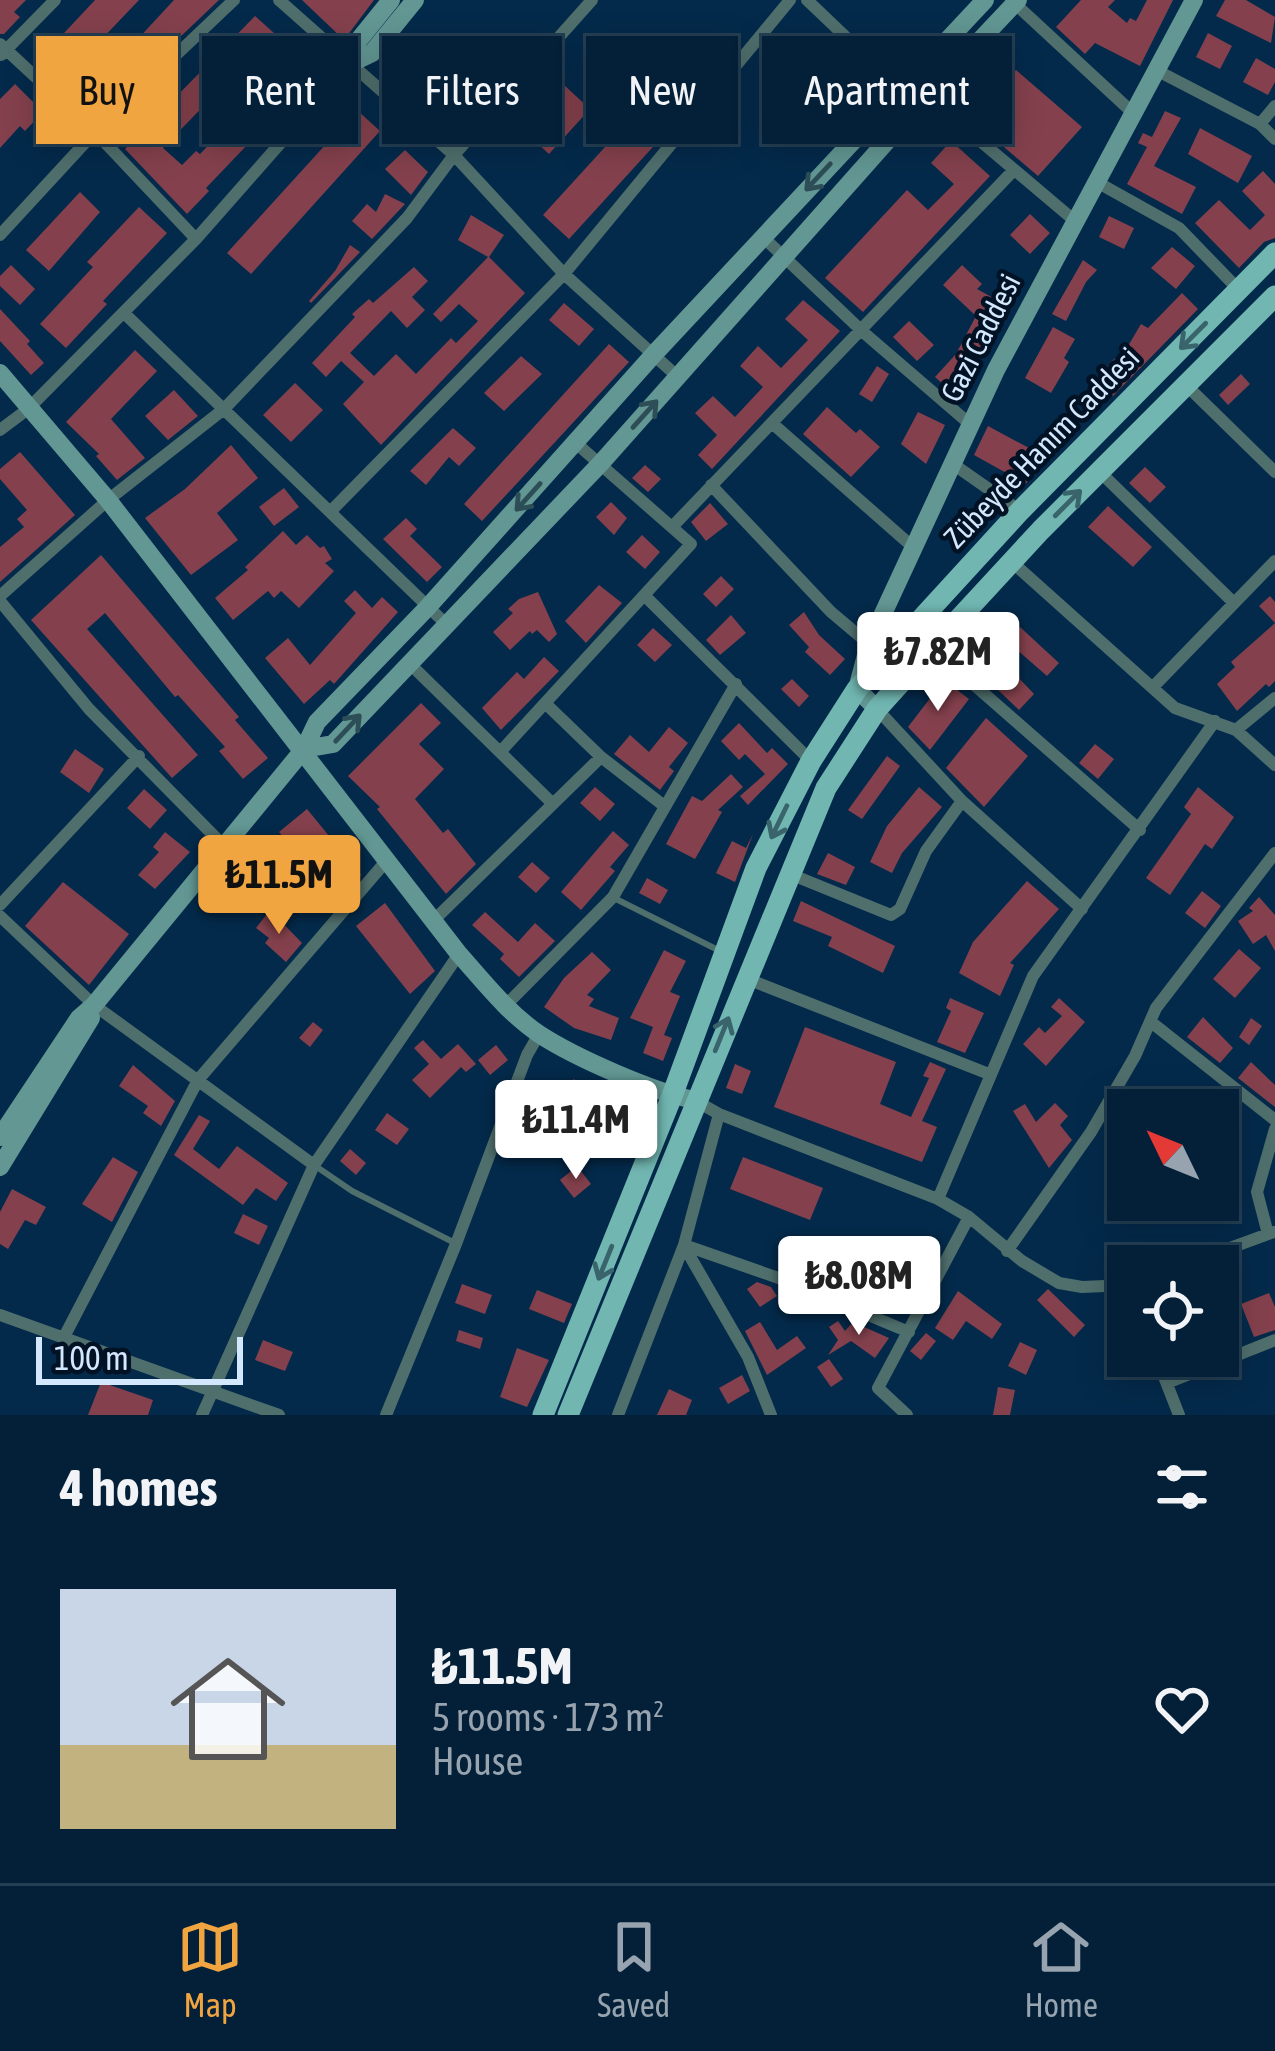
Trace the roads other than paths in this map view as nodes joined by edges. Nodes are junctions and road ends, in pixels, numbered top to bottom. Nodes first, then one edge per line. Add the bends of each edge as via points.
1 (55, 0) edge
2 (234, 0) edge
3 (279, 0) edge
4 (391, 0) edge
5 (415, 0) edge
6 (592, 0) edge
7 (790, 0) edge
8 (807, 0) edge
9 (985, 0) edge
10 (1194, 0) edge
11 (1015, 1) edge
12 (320, 36) edge
13 (845, 36) edge
14 (951, 36) edge
15 (982, 36) edge
16 (358, 41) edge
17 (2, 50) edge
18 (178, 53) edge
19 (358, 60) edge
20 (358, 69) edge
21 (1156, 70) junction
22 (36, 80) edge
23 (1275, 106) edge
24 (1132, 113) junction
25 (1260, 124) junction
26 (1275, 139) edge
27 (84, 144) edge
28 (106, 144) edge
29 (280, 144) edge
30 (850, 144) edge
31 (884, 144) edge
32 (977, 144) edge
33 (454, 155) junction
34 (1012, 172) junction
35 (1095, 182) junction
36 (1075, 220) junction
37 (0, 235) edge
38 (763, 237) junction
39 (196, 239) junction
40 (1275, 253) edge
41 (784, 257) junction
42 (564, 274) junction
43 (1239, 290) junction
44 (1271, 307) edge
45 (124, 313) junction
46 (863, 332) junction
47 (655, 353) junction
48 (0, 374) edge
49 (678, 377) junction
50 (1186, 385) junction
51 (28, 409) junction
52 (224, 410) junction
53 (773, 424) junction
54 (971, 424) junction
55 (0, 430) edge
56 (577, 444) junction
57 (601, 463) junction
58 (952, 464) junction
59 (1100, 471) junction
60 (1275, 472) edge
61 (711, 485) junction
62 (108, 500) junction
63 (1020, 511) junction
64 (330, 512) junction
65 (672, 527) junction
66 (914, 548) junction
67 (1275, 560) edge
68 (1012, 562) junction
69 (646, 597) junction
70 (0, 599) edge
71 (1234, 603) junction
72 (427, 608) junction
73 (446, 624) junction
74 (868, 644) junction
75 (932, 648) junction
76 (409, 663) junction
77 (736, 684) junction
78 (1153, 687) junction
79 (857, 688) junction
80 (1275, 698) edge
81 (545, 703) junction
82 (877, 709) junction
83 (1215, 722) junction
84 (1237, 730) junction
85 (304, 749) junction
86 (502, 750) junction
87 (139, 756) junction
88 (601, 758) junction
89 (811, 761) junction
90 (1275, 765) edge
91 (962, 801) junction
92 (553, 804) junction
93 (663, 805) junction
94 (1140, 830) junction
95 (223, 845) junction
96 (1275, 854) edge
97 (388, 859) junction
98 (789, 873) junction
99 (613, 897) junction
100 (0, 905) edge
101 (1082, 909) junction
102 (0, 916) edge
103 (434, 920) junction
104 (724, 953) junction
105 (460, 954) junction
106 (746, 978) junction
107 (94, 1005) junction
108 (505, 1006) junction
109 (1150, 1022) junction
110 (539, 1034) junction
111 (988, 1074) junction
112 (198, 1080) junction
113 (672, 1096) junction
114 (695, 1100) junction
115 (719, 1114) junction
116 (1275, 1125) edge
117 (0, 1137) edge
118 (314, 1166) junction
119 (0, 1167) edge
120 (938, 1199) junction
121 (969, 1217) junction
122 (1271, 1233) edge
123 (456, 1244) junction
124 (683, 1245) junction
125 (1238, 1245) edge
126 (1007, 1251) junction
127 (1107, 1286) edge
128 (0, 1315) edge
129 (909, 1332) junction
130 (64, 1337) junction
131 (1275, 1340) edge
132 (1165, 1377) edge
133 (1167, 1382) junction
134 (211, 1392) junction
135 (202, 1415) edge
136 (279, 1415) edge
137 (386, 1415) edge
138 (543, 1415) edge
139 (568, 1415) edge
140 (618, 1415) edge
141 (771, 1415) edge
142 (907, 1415) edge
143 (1179, 1415) edge

1 - 17 street
2 - 18 street
3 - 12 street
4 - 16 street
5 - 19 street via 373,53
6 - 33 street
7 - 42 street
8 - 13 street
9 - 14 street
10 - 21 street, Gazi Caddesi
11 - 15 street
11 - 24 street
17 - 22 street
20 - 33 street
21 - 24 street, Gazi Caddesi
21 - 25 street
23 - 25 street
24 - 35 street, Gazi Caddesi
25 - 26 street
27 - 37 street
28 - 39 street
29 - 39 street
30 -> 38 street
31 - 41 street
32 - 34 street
33 - 42 street
33 - 52 street via 407,218
34 - 36 street
34 - 46 street
35 - 36 street, Gazi Caddesi
35 - 43 street via 1179,228
36 - 54 street, Gazi Caddesi
38 - 41 street
38 - 47 street
39 - 45 street
40 - 43 main road, Zübeyde Hanım Caddesi
41 - 46 street
41 - 49 street
42 - 47 street
42 - 64 street
43 -> 63 main road, Zübeyde Hanım Caddesi
44 - 50 main road
45 - 51 street
45 - 52 street
46 - 53 street
46 - 54 street
47 - 49 street
47 - 56 street
48 - 51 street
57 -> 49 street
50 - 59 main road
50 - 60 street
51 - 55 street
51 - 62 street
52 - 62 street
52 - 64 street
53 - 61 street
53 - 66 street
54 - 58 street, Gazi Caddesi
56 - 57 street
56 -> 72 street
57 - 65 street
57 - 73 street
58 - 63 street
58 - 66 street, Gazi Caddesi
68 -> 59 main road
59 - 71 street
61 - 65 street
61 - 74 street
62 - 70 street
62 - 85 street
63 - 79 main road, Zübeyde Hanım Caddesi
64 - 72 street
65 - 69 street via 691,544
66 - 74 street, Gazi Caddesi
67 - 71 street
68 - 75 main road
68 - 78 street
69 - 77 street
69 - 81 street
70 - 87 street via 89,709
71 - 78 street
72 - 73 street
72 - 85 street via 317,722
73 - 76 street
74 - 79 street, Gazi Caddesi
75 - 82 main road
75 - 94 street
85 -> 76 street via 333,743
76 - 86 street
77 - 89 street
77 - 93 street
78 - 83 street via 1175,708
79 - 82 street
79 - 89 main road, Zübeyde Hanım Caddesi
80 - 84 street
81 - 86 street
81 - 88 street
82 - 91 street
82 - 98 main road via 826,788
83 - 84 street
83 - 94 street
84 - 90 street
85 - 95 street
85 - 97 street
86 - 92 street
87 - 95 street
87 - 100 street
88 - 92 street
88 - 93 street
89 -> 104 main road, Zübeyde Hanım Caddesi
91 - 98 street via 891,915
91 - 101 street
92 - 103 street
93 - 99 street
94 - 101 street
95 - 107 street
96 - 109 street
97 - 103 street
97 - 112 street
98 - 106 main road
99 - 104 lane
99 - 108 street
101 - 111 street via 1033,976
102 - 107 street
103 - 105 street
104 - 113 main road, Zübeyde Hanım Caddesi
105 - 108 street
105 - 118 street
106 - 111 street
114 -> 106 main road
107 - 112 street
107 - 117 street
107 - 119 street
108 - 110 street
109 - 116 street
109 - 126 street via 1091,1132
110 - 113 street
110 - 123 street
111 - 120 street
112 - 118 street
112 - 130 street
113 - 114 street
113 -> 138 main road, Zübeyde Hanım Caddesi
114 - 115 street
114 - 139 main road
115 - 120 street
115 - 124 street
116 - 122 street via 1257,1192
118 - 123 lane
118 - 134 street
120 - 121 street
121 - 126 street
121 - 129 street
122 - 125 street
123 - 137 street
124 - 129 street
124 - 140 street
124 - 141 street
126 - 127 street via 1072,1286
128 - 130 street
129 - 142 street via 878,1388
130 - 134 street
131 - 133 street
132 - 133 street
133 - 143 street
134 - 135 street
134 - 136 street

